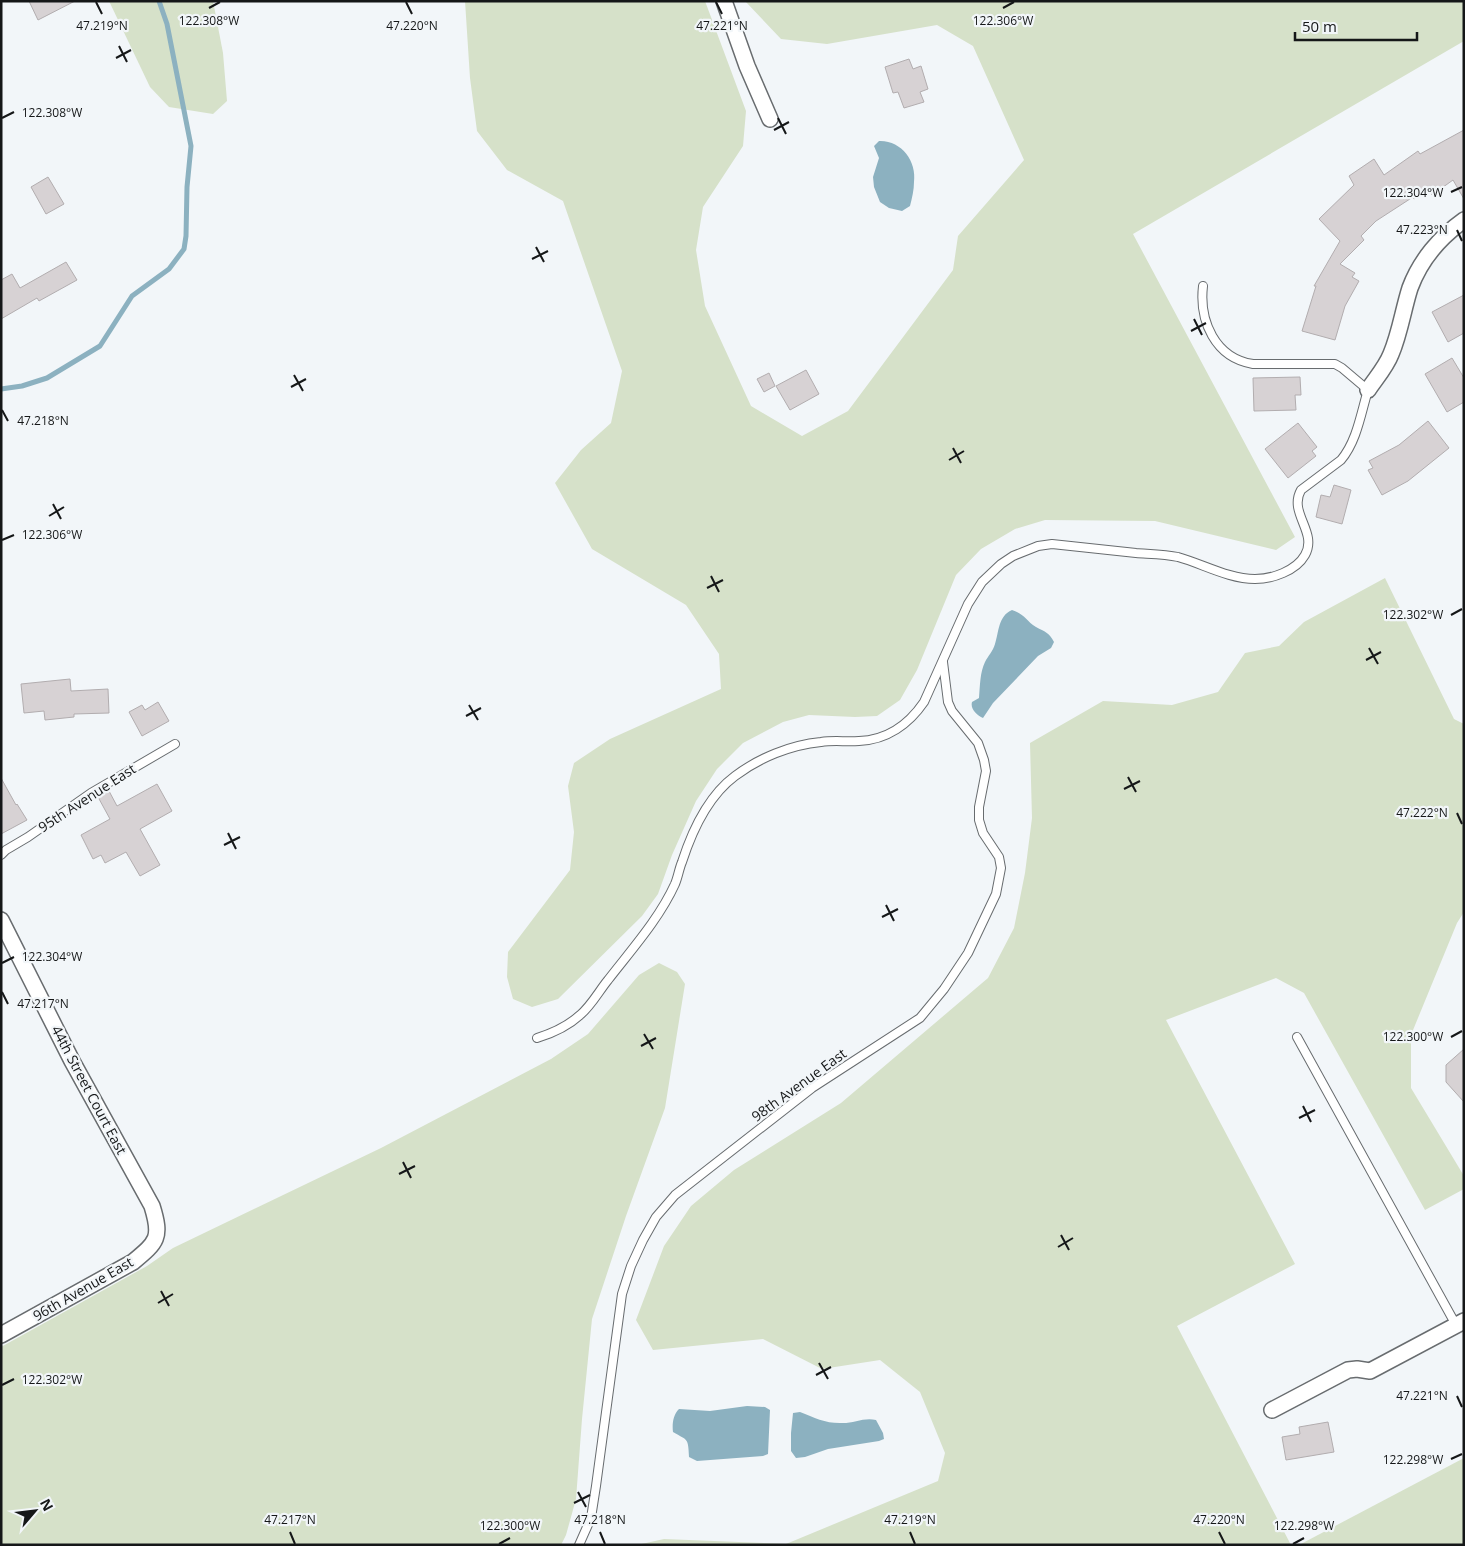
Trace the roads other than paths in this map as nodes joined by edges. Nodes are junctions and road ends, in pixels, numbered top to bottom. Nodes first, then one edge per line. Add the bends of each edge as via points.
1 (724, 1) edge
2 (770, 118) dead end
3 (1464, 220) edge
4 (1202, 286) dead end
5 (1368, 390) junction
6 (943, 662) junction
7 (175, 744) dead end
8 (1, 855) edge
9 (1, 920) edge
10 (1298, 1037) dead end
11 (537, 1038) dead end
12 (157, 1235) joint
13 (1460, 1323) edge
14 (1, 1336) edge
15 (1272, 1410) dead end
16 (580, 1545) edge

1 - 2 street
3 - 5 street via 1440,242 1418,272 1410,288 1390,356
4 - 5 lane via 1202,308 1208,329 1231,356 1253,364 1335,364
5 - 6 lane via 1346,454 1298,495 1297,507 1308,535 1308,549 1301,560 1287,571 1266,578 1246,579 1176,557 1052,544 1038,546 1013,556 982,582 968,604
6 - 11 lane via 924,702 897,730 872,740 821,742 783,751 750,766 721,788 699,822 676,883 646,932 582,1014 558,1030
6 - 16 lane, 98th Avenue East via 948,702 978,743 984,760 986,771 979,820 983,833 999,856 1001,868 996,894 968,953 920,1018 812,1088 675,1195 656,1217 631,1266 622,1294 591,1518
7 - 8 lane, 95th Avenue East via 91,793
9 - 12 street, 44th Street Court East via 72,1061 152,1206
10 - 13 lane
12 - 14 street, 96th Avenue East via 151,1247 132,1262
13 - 15 street via 1370,1370 1348,1370

